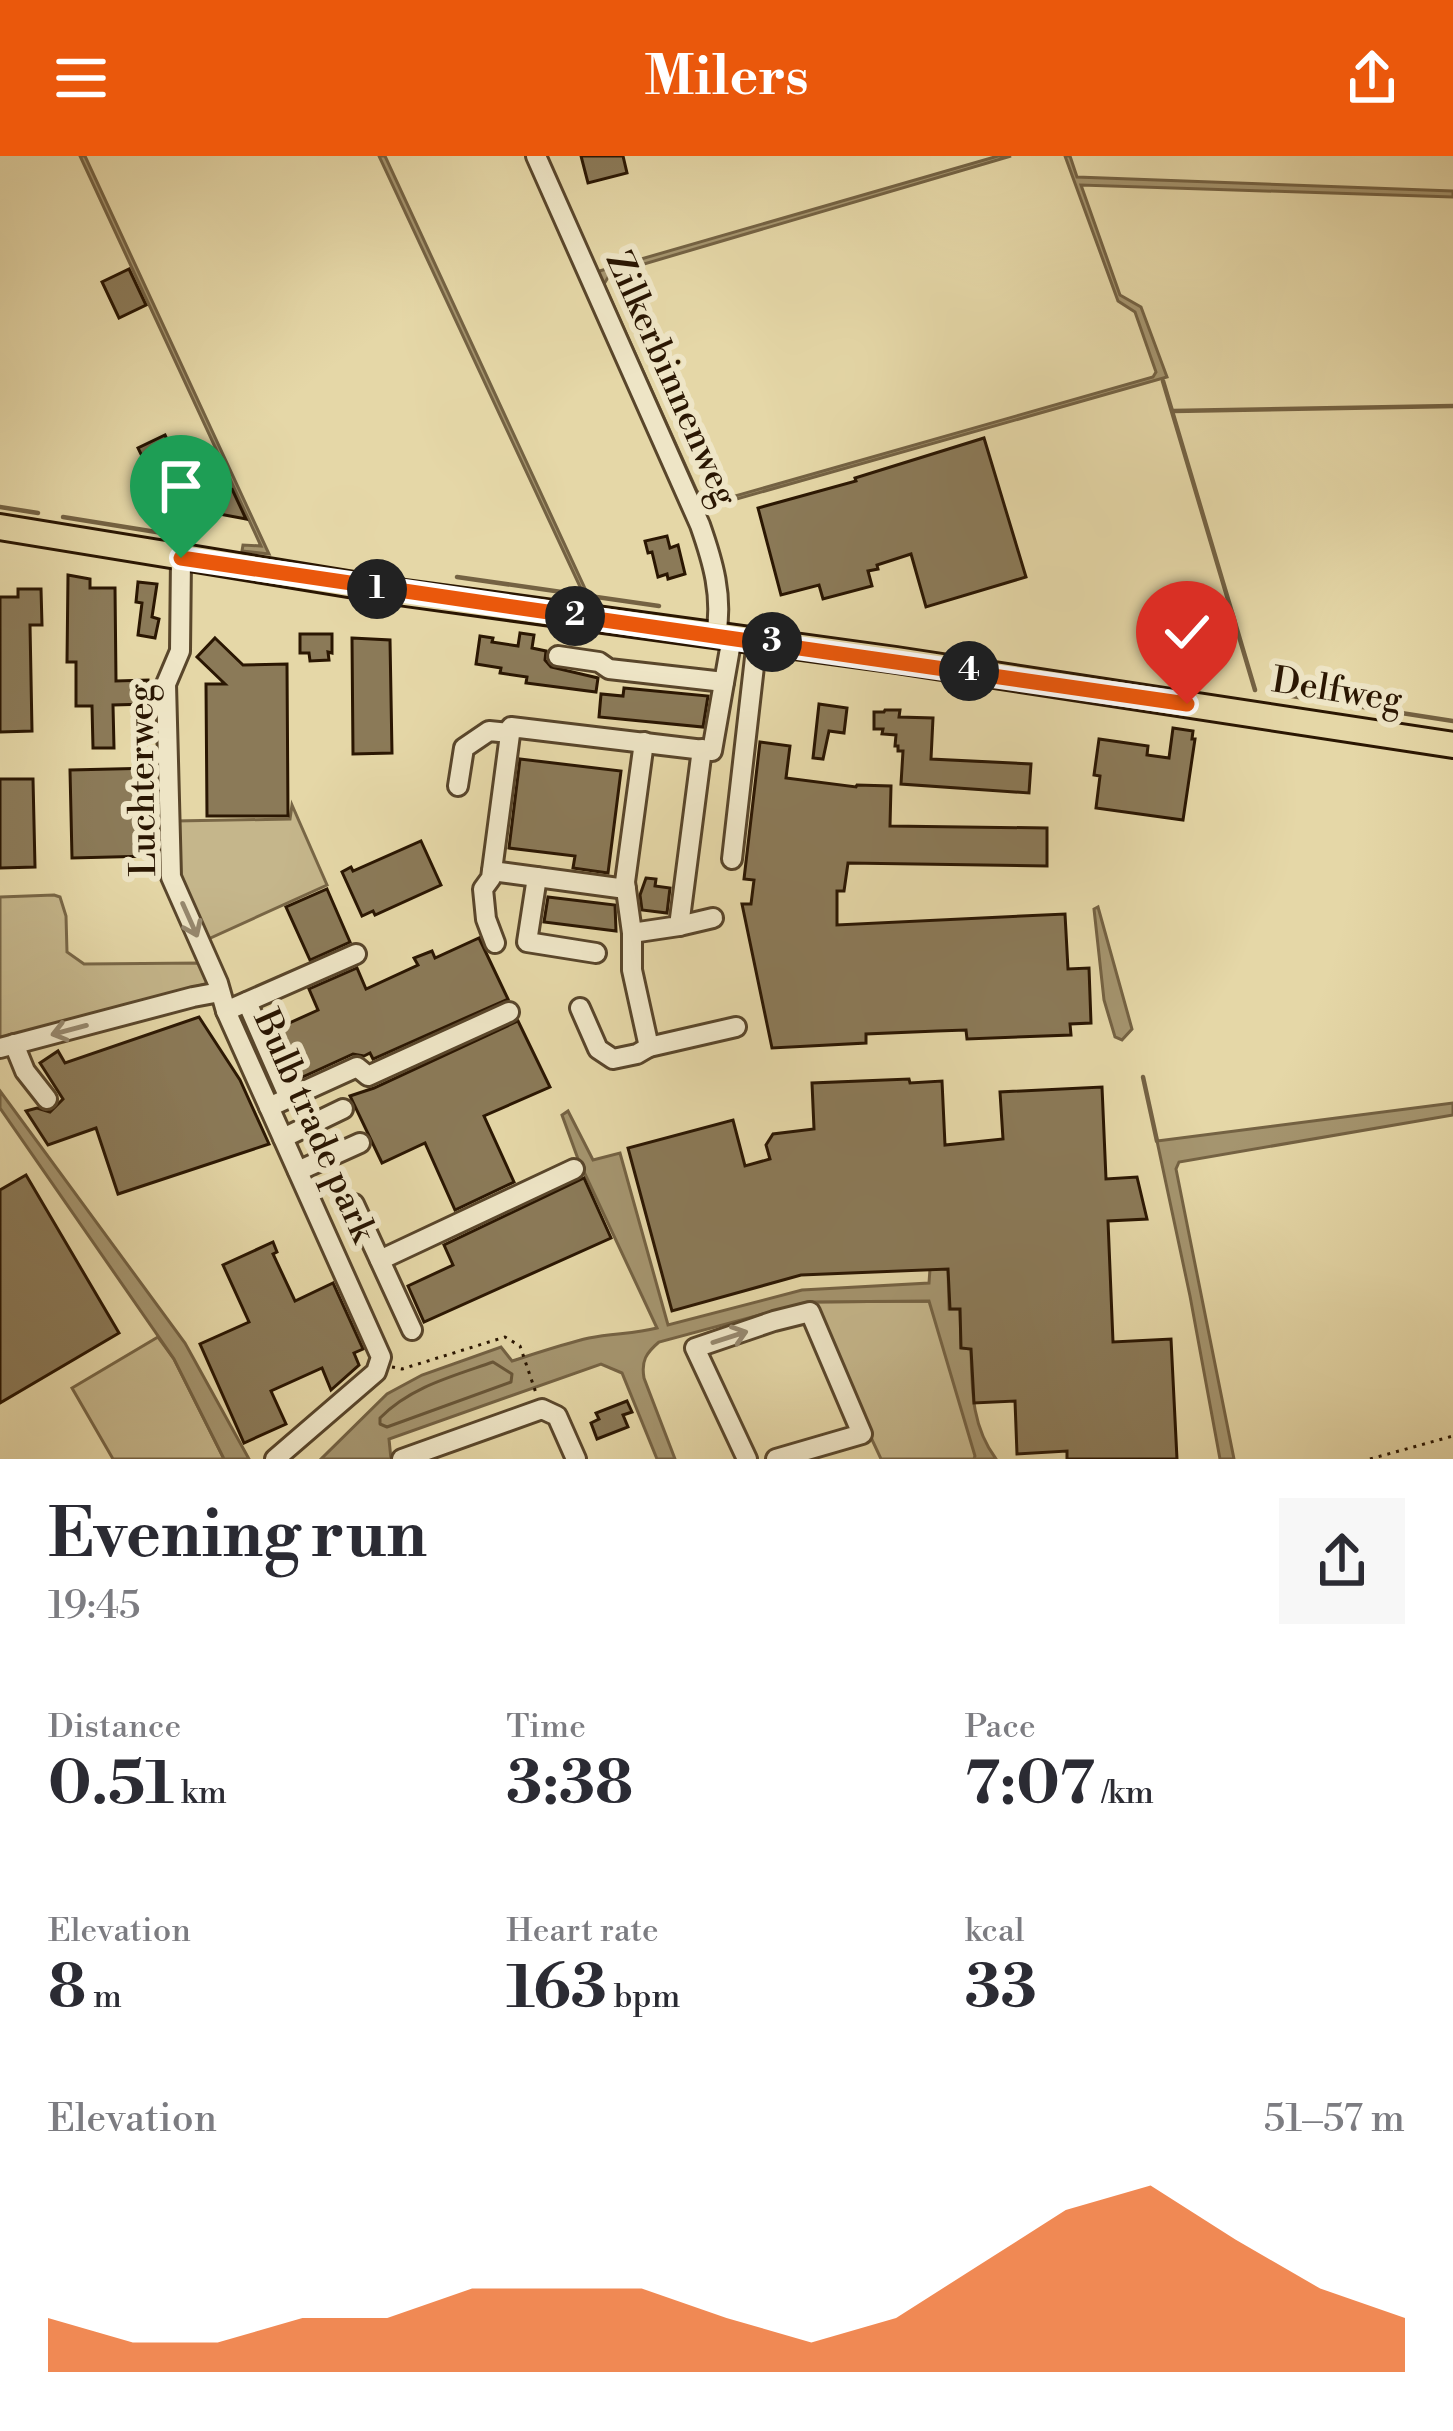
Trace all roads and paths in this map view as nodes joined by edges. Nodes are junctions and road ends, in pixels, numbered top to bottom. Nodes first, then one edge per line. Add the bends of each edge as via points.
1 (536, 156) edge
2 (0, 527) edge
3 (181, 558) junction
4 (735, 637) junction
5 (558, 656) dead end
6 (724, 682) junction
7 (510, 733) junction
8 (644, 742) junction
9 (1453, 745) edge
10 (702, 749) junction
11 (458, 787) dead end
12 (732, 859) dead end
13 (492, 871) junction
14 (537, 877) junction
15 (626, 889) junction
16 (713, 918) dead end
17 (679, 926) junction
18 (632, 933) junction
19 (495, 943) dead end
20 (596, 952) dead end
21 (356, 954) dead end
22 (223, 1002) junction
23 (247, 1002) junction
24 (580, 1008) dead end
25 (509, 1012) dead end
26 (736, 1027) dead end
27 (7, 1046) edge
28 (650, 1047) junction
29 (290, 1098) junction
30 (47, 1099) dead end
31 (269, 1107) junction
32 (343, 1109) dead end
33 (283, 1138) junction
34 (360, 1143) dead end
35 (574, 1169) dead end
36 (298, 1172) junction
37 (354, 1204) dead end
38 (384, 1268) junction
39 (354, 1292) junction
40 (412, 1330) dead end
41 (380, 1366) junction
42 (535, 1391) dead end
43 (1453, 1436) edge
44 (275, 1459) edge
45 (403, 1459) edge
46 (576, 1459) edge
47 (747, 1459) edge
48 (776, 1459) edge
49 (1370, 1459) edge

1 - 4 street, Zilkerbinnenweg via 700,525
2 - 3 main road, Delfweg
3 - 4 main road, Delfweg
3 -> 22 street, Luchterweg via 180,651 166,684 171,877
4 - 6 street
4 - 9 main road, Delfweg
4 - 12 street
5 - 6 street
6 - 10 street via 712,751
7 - 8 street via 511,727
7 - 11 street via 489,731 464,748
7 - 13 street
8 - 10 street
8 - 15 street
10 - 17 street
13 - 14 street
13 - 19 street via 483,904
14 - 15 street
14 - 20 street via 527,942
15 - 18 street
16 - 17 street
17 - 18 street
18 - 28 street
21 - 23 street
22 - 23 street
22 -> 27 street, Bulb trade park via 193,997
22 - 31 street, Bulb trade park
23 - 29 street
24 - 28 street via 598,1049 613,1059
25 - 29 street via 368,1076 357,1067
26 - 28 street
27 - 30 street
29 - 31 street
31 - 33 street, Bulb trade park
32 - 33 street
33 - 36 street, Bulb trade park
34 - 36 street
35 - 38 street
36 - 39 street, Bulb trade park
37 - 38 street
38 - 39 street
38 - 40 street
39 - 41 street, Bulb trade park
41 - 42 path via 402,1369 505,1336 520,1346
41 - 44 street
43 - 49 path
45 - 46 street via 542,1409 557,1416
47 -> 48 street via 695,1348 810,1312 862,1434

